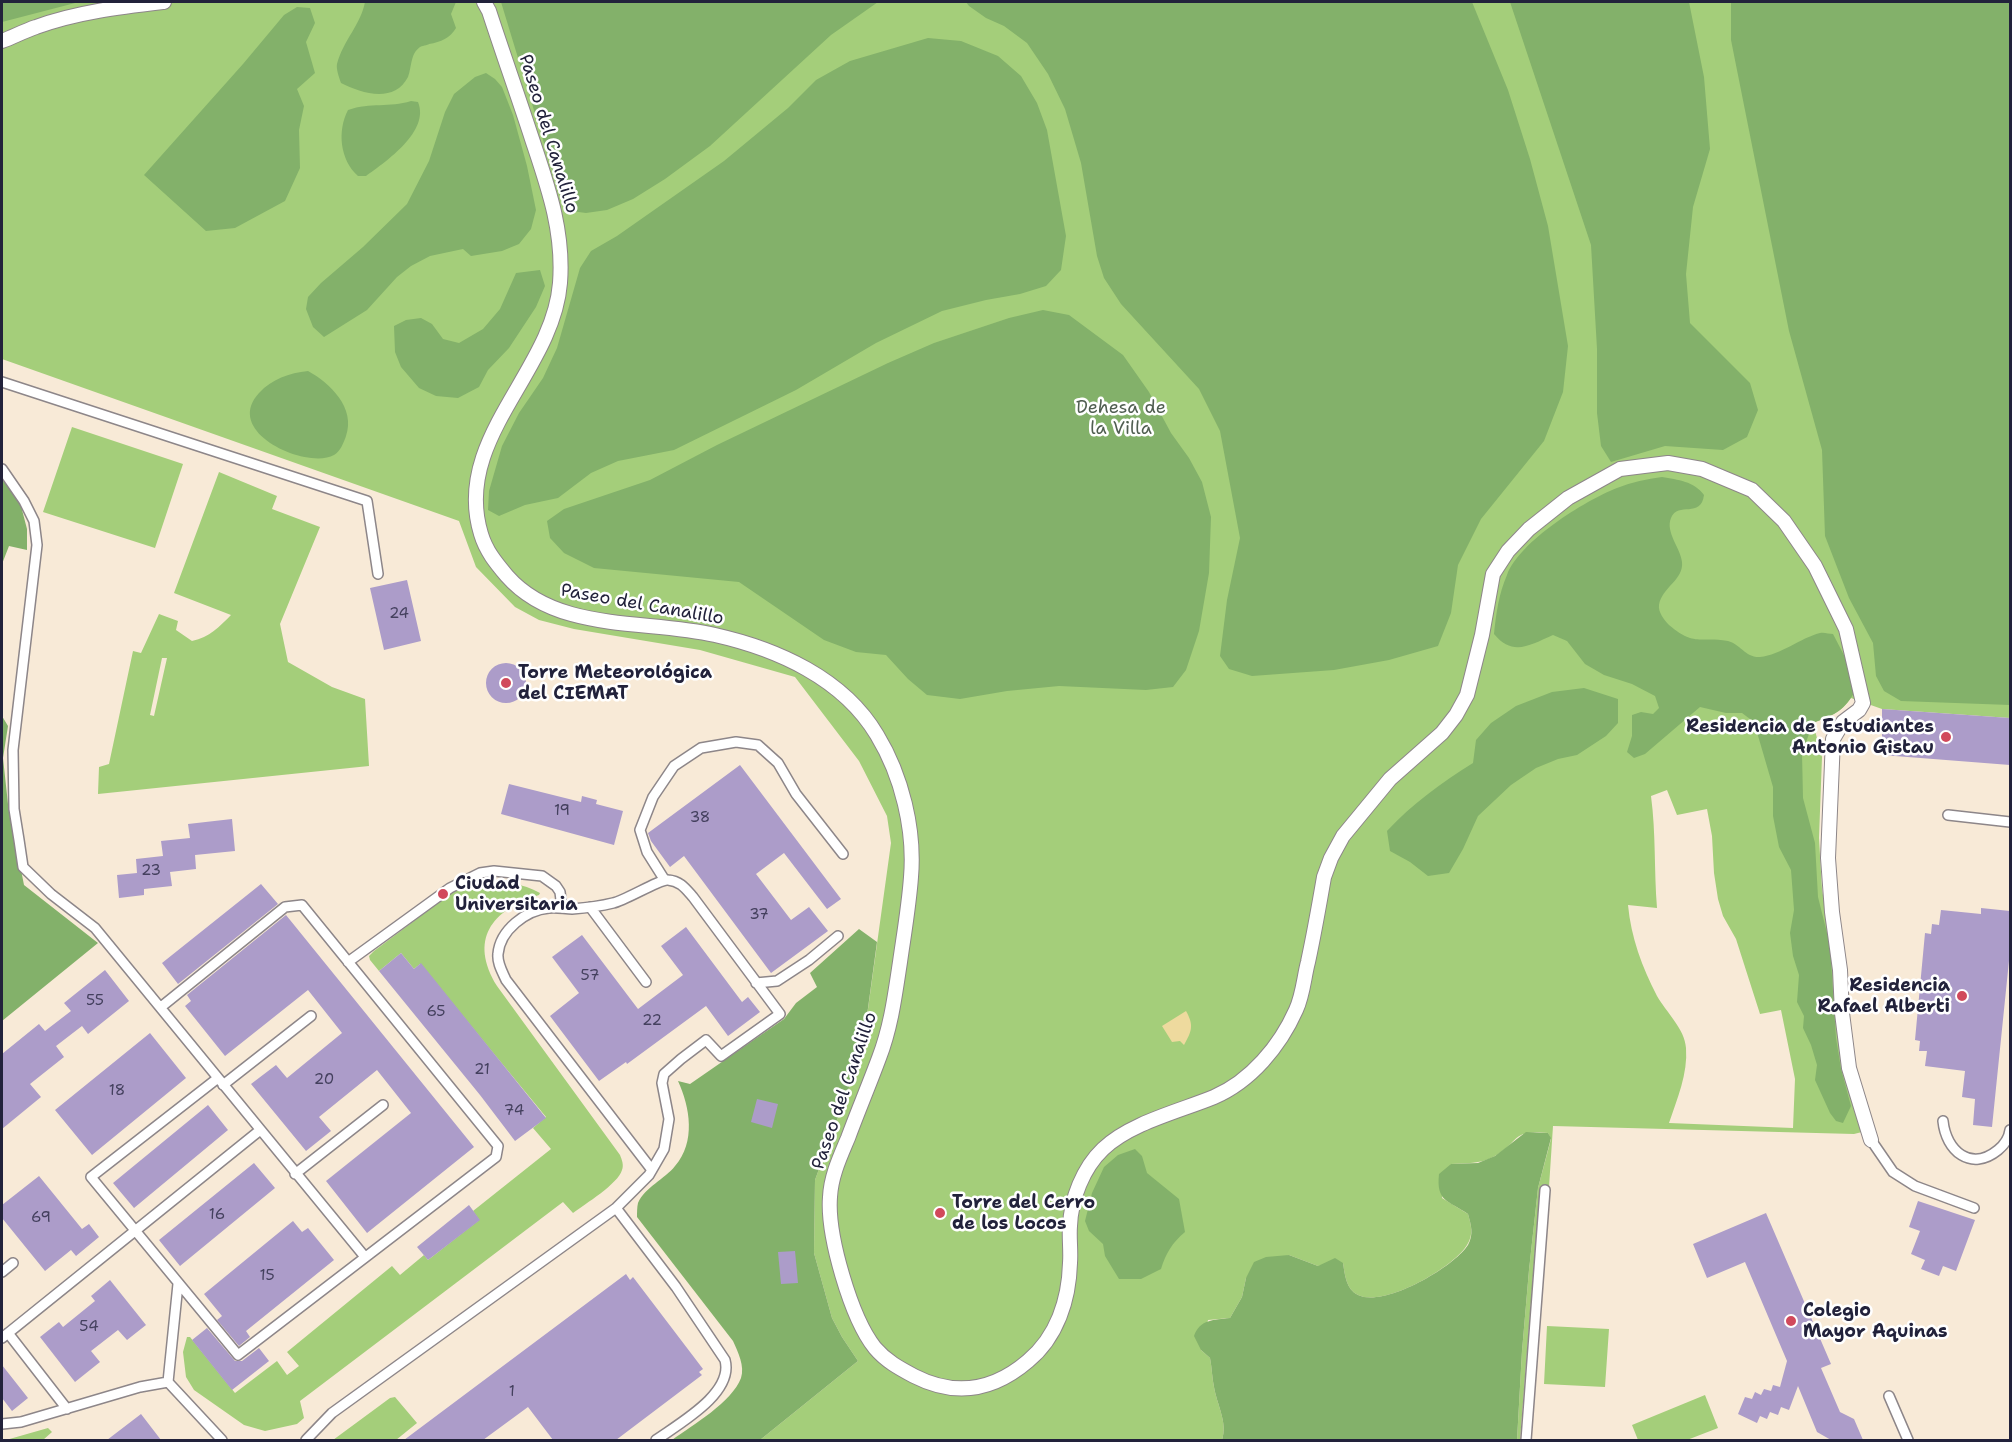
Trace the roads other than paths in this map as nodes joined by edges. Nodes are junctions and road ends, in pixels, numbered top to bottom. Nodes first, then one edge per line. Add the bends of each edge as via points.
1 (164, 2) edge
2 (484, 2) edge
3 (2, 41) edge
4 (2, 382) edge
5 (2, 469) edge
6 (378, 574) dead end
7 (1948, 815) dead end
8 (2010, 822) edge
9 (843, 854) dead end
10 (664, 879) junction
11 (590, 907) junction
12 (561, 908) junction
13 (838, 936) dead end
14 (348, 962) junction
15 (646, 982) dead end
16 (756, 982) junction
17 (161, 1006) junction
18 (310, 1016) dead end
19 (220, 1081) junction
20 (383, 1105) dead end
21 (1943, 1121) dead end
22 (2010, 1130) edge
23 (260, 1131) junction
24 (1871, 1140) joint
25 (651, 1170) junction
26 (295, 1174) junction
27 (1545, 1190) dead end
28 (616, 1208) junction
29 (1974, 1208) dead end
30 (134, 1231) junction
31 (365, 1257) junction
32 (13, 1263) dead end
33 (2, 1272) edge
34 (178, 1284) junction
35 (5, 1335) edge
36 (168, 1382) junction
37 (1889, 1396) dead end
38 (67, 1408) junction
39 (2, 1424) edge
40 (222, 1440) edge
41 (306, 1440) edge
42 (656, 1440) edge
43 (1526, 1440) edge
44 (1908, 1440) edge

1 - 3 street via 102,10 37,27
2 - 24 street, Paseo del Canalillo via 547,184 560,235 556,307 540,347 487,443 480,466 476,507 485,545 516,586 547,607 717,635 792,660 854,704 877,735 897,778 912,848 892,1017 834,1173 829,1197 830,1221 850,1299 874,1347 892,1364 936,1386 958,1389 988,1385 1007,1377 1035,1355 1053,1333 1065,1299 1074,1200 1088,1167 1114,1140 1224,1093 1265,1058 1299,1006 1330,858 1389,779 1442,733 1467,695 1493,574 1529,529 1568,498 1620,469 1668,463 1702,469 1752,490 1784,522 1815,566 1846,629 1863,703 1859,711 1843,722 1833,739 1828,858 1849,1068
4 - 6 lane via 367,501
5 - 17 lane via 34,521 37,545 12,750 14,809 23,867 95,928
7 - 8 lane
9 - 10 lane via 796,794 778,763 758,745 736,742 701,748 674,766 653,797 640,830 647,852
10 - 11 lane via 621,900
10 - 16 lane via 680,882
11 - 12 lane
11 - 15 lane
12 - 14 lane via 560,892 542,876 480,873 450,888
12 - 25 lane via 542,909 512,925 502,939 499,966
13 - 16 lane via 777,981
14 - 17 lane via 302,905 285,907
14 - 31 lane via 498,1146 496,1157
16 - 25 lane via 780,1014 721,1056 706,1040 664,1074 669,1119 664,1149
17 - 19 lane
18 - 19 lane
19 - 23 lane
19 - 30 lane via 91,1177
20 - 26 lane
21 - 22 lane via 1944,1132 1956,1152 1971,1158 1991,1155 2010,1135
23 - 26 lane
23 - 30 lane
24 - 29 lane via 1893,1172 1915,1186
25 - 28 lane
26 - 31 lane
27 - 43 lane
28 - 41 lane via 332,1413
28 - 42 lane via 676,1287 725,1360 727,1370 708,1402
30 - 34 lane
30 - 35 lane
31 - 34 lane via 238,1355
32 - 33 lane
34 - 36 lane
35 - 38 lane
36 - 38 lane
36 - 40 lane
37 - 44 lane
38 - 39 lane

